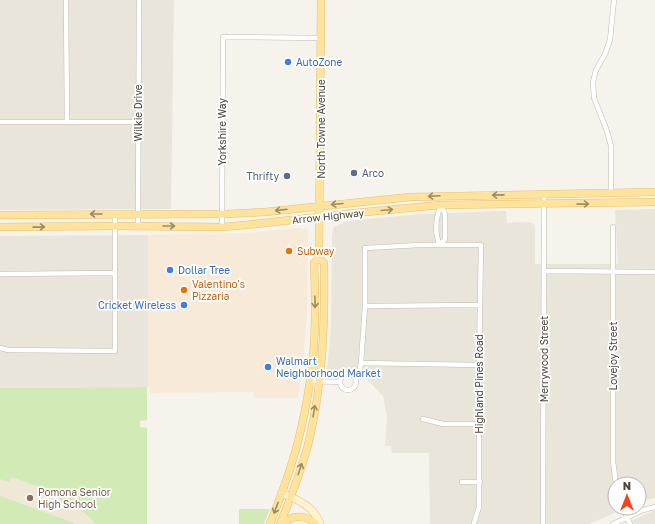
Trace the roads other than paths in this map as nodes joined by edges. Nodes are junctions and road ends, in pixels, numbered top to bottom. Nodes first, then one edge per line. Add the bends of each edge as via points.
1 (66, 0) edge
2 (139, 0) edge
3 (321, 0) edge
4 (614, 0) edge
5 (321, 38) junction
6 (0, 122) edge
7 (67, 122) junction
8 (138, 122) junction
9 (655, 192) edge
10 (611, 193) junction
11 (544, 194) junction
12 (655, 202) edge
13 (544, 204) junction
14 (441, 205) junction
15 (320, 206) junction
16 (115, 214) junction
17 (222, 214) junction
18 (0, 215) edge
19 (138, 215) junction
20 (320, 217) junction
21 (115, 226) junction
22 (138, 226) junction
23 (222, 226) junction
24 (613, 227) dead end
25 (0, 228) edge
26 (440, 245) junction
27 (319, 258) junction
28 (545, 271) junction
29 (613, 272) junction
30 (655, 272) edge
31 (115, 273) junction
32 (0, 274) edge
33 (479, 305) junction
34 (365, 306) junction
35 (0, 348) edge
36 (361, 363) junction
37 (479, 365) junction
38 (354, 377) junction
39 (310, 381) junction
40 (319, 382) junction
41 (340, 382) junction
42 (423, 419) dead end
43 (479, 424) junction
44 (615, 476) edge
45 (462, 482) dead end
46 (480, 482) junction
47 (281, 493) junction
48 (290, 496) junction
49 (655, 506) edge
50 (627, 517) junction
51 (474, 522) dead end
52 (270, 524) edge
53 (281, 524) edge
54 (316, 524) edge
55 (320, 524) edge
56 (543, 524) edge
57 (613, 524) edge
58 (630, 524) edge

1 - 7 street
2 - 8 street, Wilkie Drive
3 - 5 main road, North Towne Avenue
4 - 10 street via 610,40 593,82 594,98 611,146
5 - 15 main road, North Towne Avenue
5 - 17 street, Yorkshire Way via 223,38
6 - 7 street
7 - 8 street
8 - 19 street, Wilkie Drive
9 - 10 main road, Arrow Highway
10 - 11 main road, Arrow Highway
11 - 13 street, Merrywood Street
11 -> 15 main road, Arrow Highway via 417,197
13 -> 12 main road, Arrow Highway
13 - 14 main road, Arrow Highway
13 - 28 street, Merrywood Street
20 -> 14 main road, Arrow Highway
14 - 26 street via 437,214 437,239
14 - 26 street via 444,214 444,239
15 -> 17 main road, Arrow Highway
15 - 20 main road, North Towne Avenue
16 -> 18 main road, Arrow Highway
16 - 19 main road, Arrow Highway
16 - 21 street
17 - 19 main road, Arrow Highway
17 - 23 street, Yorkshire Way
19 - 22 street, Wilkie Drive
20 - 23 main road, Arrow Highway via 246,226
20 - 27 main road, North Towne Avenue
21 - 22 main road, Arrow Highway
25 -> 21 main road, Arrow Highway
21 - 31 street
22 -> 23 main road, Arrow Highway
24 - 29 street, Lovejoy Street
26 - 33 street, Highland Pines Road via 481,245
26 - 34 street via 365,248
27 -> 39 main road, North Towne Avenue via 314,264 315,317
27 - 40 main road, North Towne Avenue via 324,263 325,309
28 - 29 street
28 - 56 street, Merrywood Street
29 - 30 street
29 - 44 street, Lovejoy Street
31 - 32 street
31 - 35 street via 115,351
33 - 34 street
33 - 37 street, Highland Pines Road
34 - 36 street
36 - 37 street
36 - 38 street
37 - 43 street, Highland Pines Road
38 - 41 street via 350,374 345,375
38 - 41 street via 355,384 350,389 343,388
39 - 40 street
39 - 47 main road, North Towne Avenue via 298,441
40 - 41 street
48 -> 40 main road, North Towne Avenue via 309,441
42 - 43 street via 443,424
43 - 46 street, Highland Pines Road
45 - 46 street
46 - 51 street, Highland Pines Road via 480,507
47 - 48 main road
47 -> 52 main road, North Towne Avenue
48 - 53 main road, North Towne Avenue
48 - 55 main road via 303,502 314,512
49 - 50 street
50 - 57 street
50 - 58 street
53 - 54 main road via 300,516

